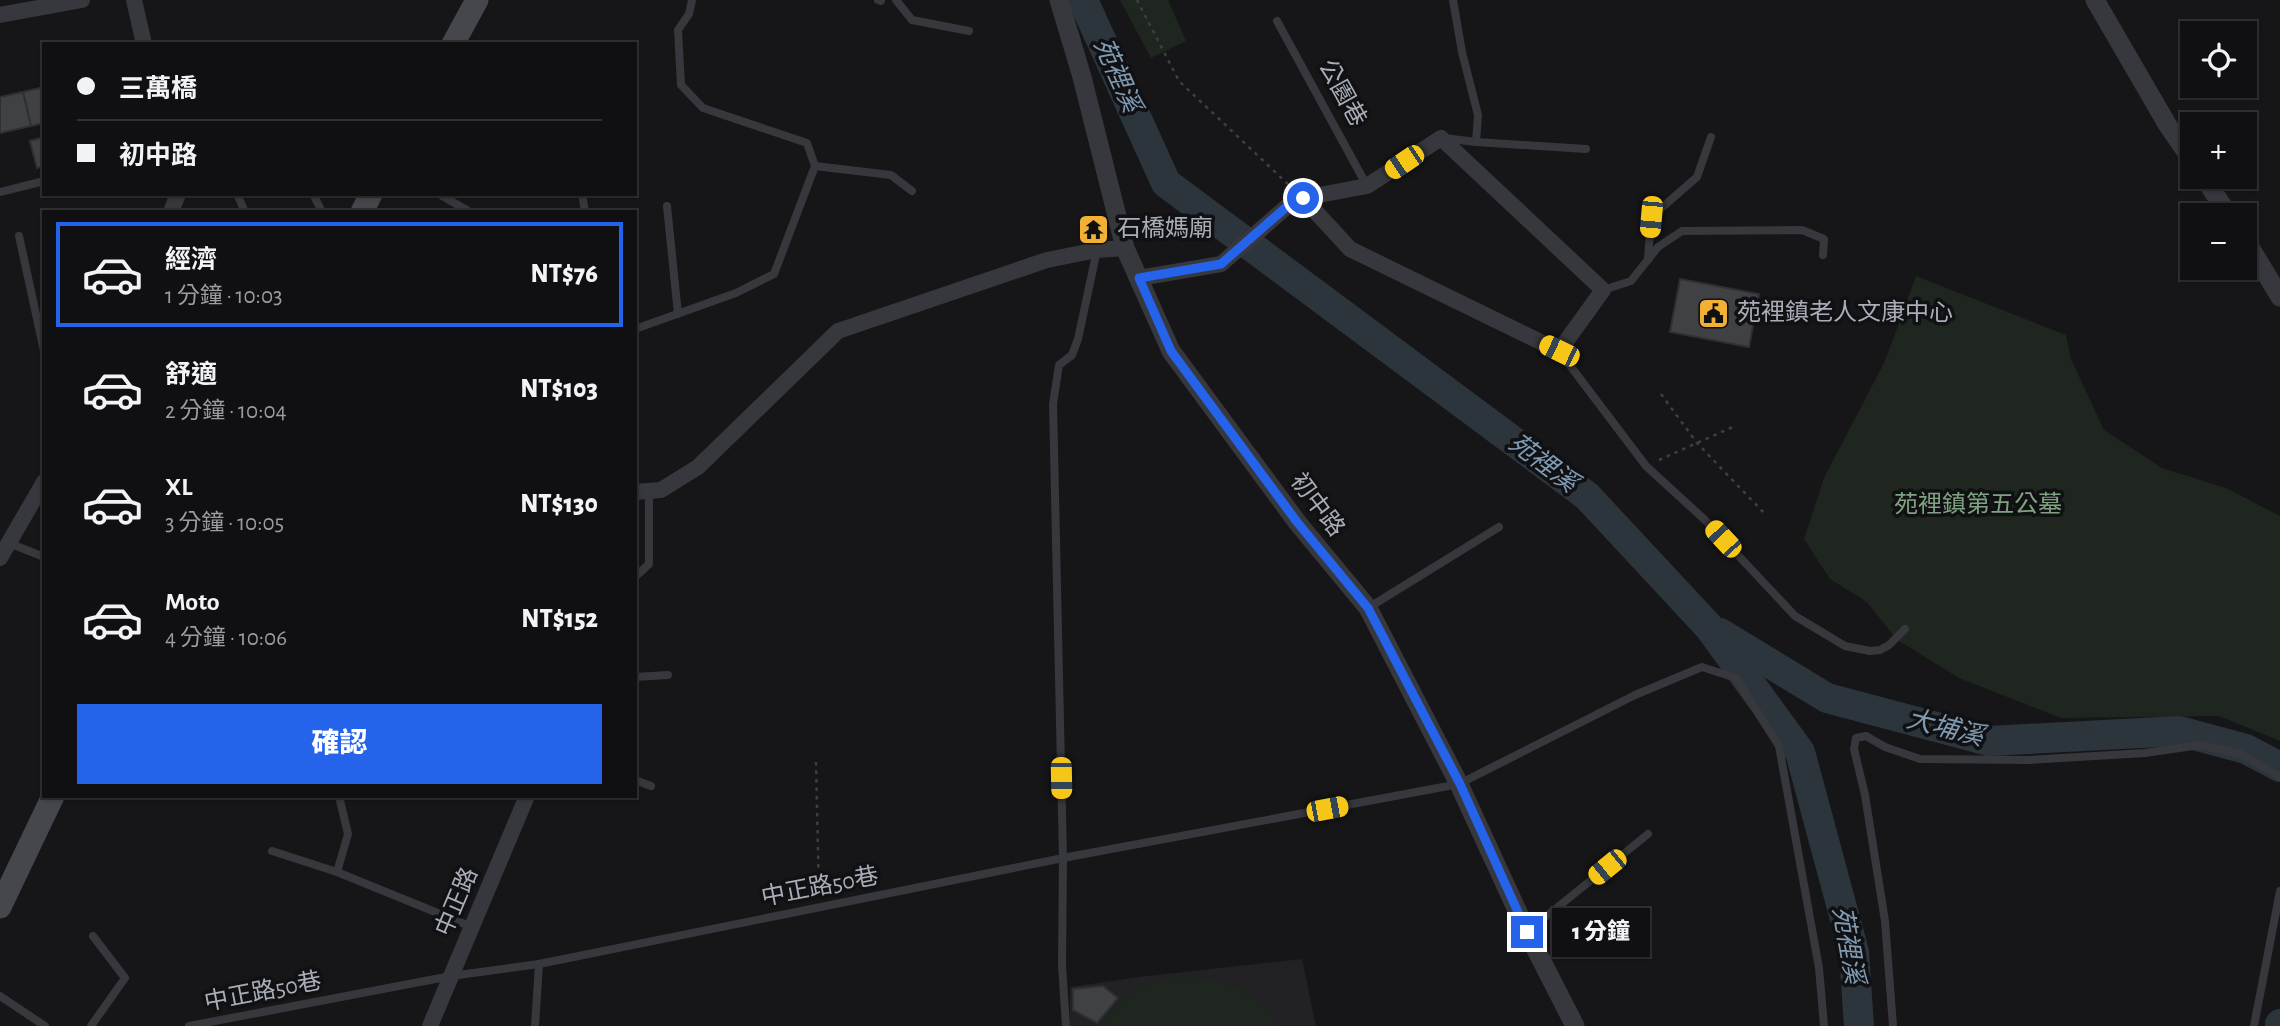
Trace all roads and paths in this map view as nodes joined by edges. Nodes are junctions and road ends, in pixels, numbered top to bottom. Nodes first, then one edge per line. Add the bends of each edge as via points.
1 (82, 0) edge
2 (134, 0) edge
3 (692, 0) edge
4 (896, 0) edge
5 (1059, 0) edge
6 (1137, 0) edge
7 (1453, 0) edge
8 (2095, 0) edge
9 (474, 1) edge
10 (0, 15) edge
11 (1277, 21) dead end
12 (969, 31) dead end
13 (144, 42) edge
14 (454, 42) edge
15 (1711, 137) dead end
16 (1441, 138) junction
17 (1476, 142) junction
18 (2180, 143) edge
19 (1586, 149) dead end
20 (815, 166) junction
21 (42, 182) edge
22 (1367, 187) junction
23 (912, 191) dead end
24 (0, 192) edge
25 (442, 196) edge
26 (583, 199) dead end
27 (1297, 201) junction
28 (667, 206) dead end
29 (467, 210) edge
30 (585, 210) edge
31 (19, 236) dead end
32 (1125, 248) junction
33 (1097, 250) junction
34 (1823, 255) dead end
35 (2257, 259) edge
36 (1648, 260) junction
37 (1139, 278) junction
38 (1603, 290) junction
39 (2280, 297) edge
40 (678, 314) junction
41 (637, 328) edge
42 (42, 342) edge
43 (1559, 351) junction
44 (1661, 394) dead end
45 (1735, 426) dead end
46 (1697, 443) junction
47 (1646, 466) junction
48 (42, 485) edge
49 (642, 491) edge
50 (1764, 513) dead end
51 (1499, 527) dead end
52 (9, 543) junction
53 (42, 556) edge
54 (0, 558) edge
55 (637, 575) edge
56 (1368, 608) junction
57 (1905, 629) dead end
58 (668, 675) dead end
59 (637, 677) edge
60 (816, 762) dead end
61 (2280, 777) edge
62 (637, 781) edge
63 (1460, 784) junction
64 (651, 786) dead end
65 (52, 798) edge
66 (339, 798) edge
67 (526, 798) edge
68 (1648, 834) dead end
69 (272, 851) dead end
70 (1063, 858) junction
71 (337, 872) junction
72 (2280, 891) edge
73 (0, 907) edge
74 (819, 907) junction
75 (472, 927) junction
76 (1527, 932) junction
77 (93, 936) dead end
78 (539, 964) junction
79 (451, 975) junction
80 (0, 996) edge
81 (45, 1026) edge
82 (92, 1026) edge
83 (189, 1026) edge
84 (430, 1026) edge
85 (535, 1026) edge
86 (1066, 1026) edge
87 (1575, 1026) edge
88 (1824, 1026) edge
89 (1893, 1026) edge
90 (2254, 1026) edge

1 - 10 street
2 - 13 street
3 - 20 lane via 690,14 678,30 681,85 703,108 807,143
4 - 12 lane via 912,20
5 - 32 street, 初中路
6 - 27 path via 1179,81
7 - 17 lane via 1478,115
8 - 18 street
9 - 14 main road
11 - 22 lane, 公園巷
15 - 36 lane via 1697,177 1651,217
16 - 17 lane
16 - 22 street
16 - 38 street
17 - 19 lane
20 - 23 lane via 891,175
20 - 40 lane via 774,274
21 - 24 lane
22 - 27 street
25 - 29 lane
26 - 30 lane
27 - 37 street via 1221,264
27 - 43 street via 1350,250
28 - 40 lane
31 - 42 lane
32 - 33 street
32 - 37 street, 初中路
33 - 49 street via 1047,260 838,331 698,467 662,490
33 - 70 lane via 1078,339 1072,355 1059,365 1053,404
34 - 36 lane via 1824,239 1802,230 1682,232 1658,247
35 - 39 street
36 - 38 lane via 1631,281
37 - 56 street, 初中路 via 1171,351 1297,522
38 - 43 street
40 - 41 lane
43 - 47 lane
44 - 46 path
45 - 46 path
46 - 47 path
46 - 50 path
47 - 57 lane via 1705,520 1795,616 1845,646 1870,651 1889,645
48 - 52 street
49 - 55 lane via 649,564
51 - 56 lane
52 - 53 lane
52 - 54 street
56 - 63 street, 初中路
58 - 59 lane
60 - 74 path
61 - 89 lane via 2241,754 2200,745 2029,760 1920,759 1866,736 1856,738 1854,749 1885,921
62 - 64 lane
63 - 70 lane, 中正路50巷
63 - 76 street, 初中路
63 - 88 lane, 中正路50巷 via 1635,695 1702,667 1736,678 1779,746 1819,968
65 - 73 main road
66 - 71 lane via 348,834
67 - 75 street, 中正路
68 - 76 lane
69 - 71 lane
70 - 74 lane, 中正路50巷
70 - 86 lane
71 - 75 lane
72 - 90 lane
74 - 78 lane, 中正路50巷
75 - 79 street, 中正路
76 - 87 street, 初中路
77 - 82 lane via 125,978
78 - 79 lane, 中正路50巷
78 - 85 lane
79 - 83 lane, 中正路50巷
79 - 84 street, 中正路
80 - 81 lane

